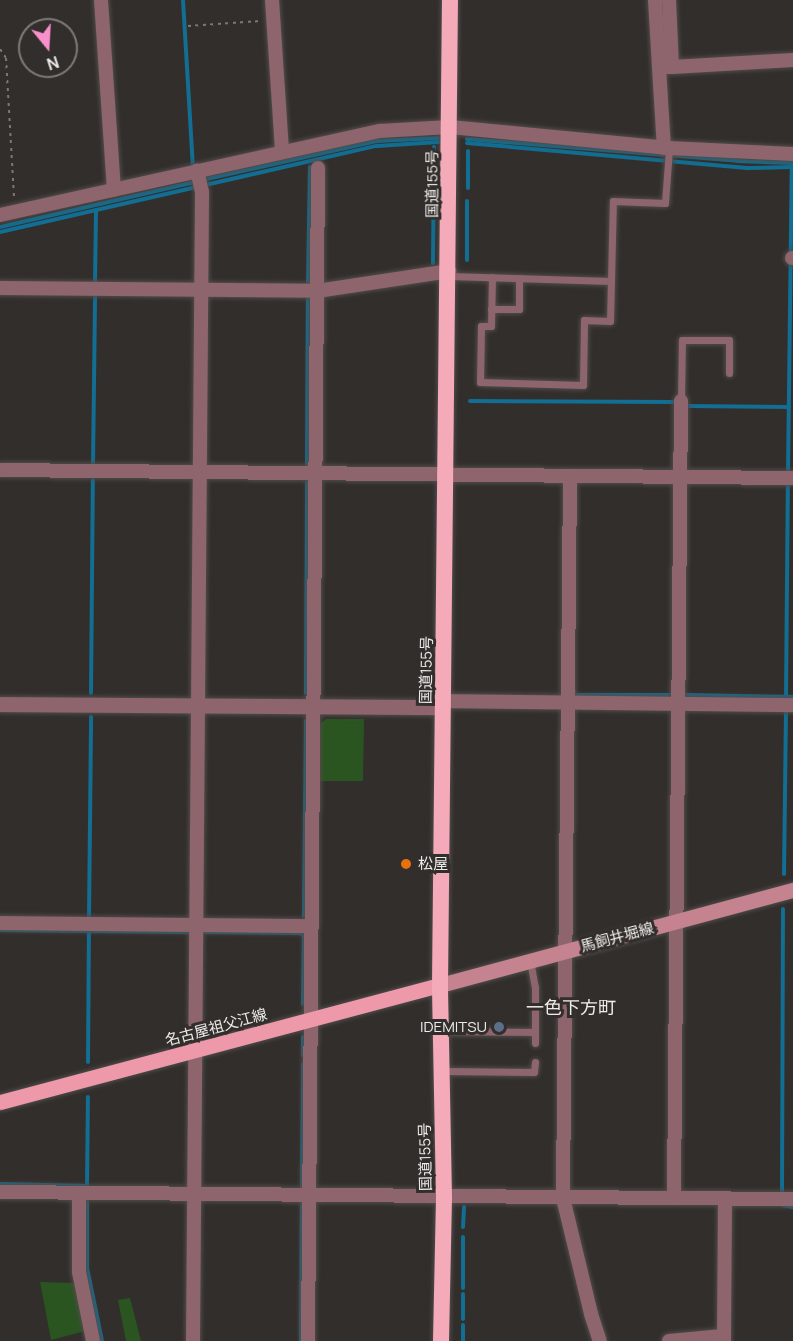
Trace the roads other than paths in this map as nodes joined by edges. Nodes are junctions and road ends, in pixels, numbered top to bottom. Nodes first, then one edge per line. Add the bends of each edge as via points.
1 (101, 0) edge
2 (272, 0) edge
3 (450, 0) edge
4 (655, 0) edge
5 (669, 0) edge
6 (793, 60) edge
7 (666, 67) junction
8 (450, 127) junction
9 (668, 149) junction
10 (282, 152) junction
11 (793, 154) edge
12 (318, 168) dead end
13 (199, 179) junction
14 (114, 190) junction
15 (0, 215) edge
16 (449, 274) junction
17 (492, 277) junction
18 (519, 278) junction
19 (611, 281) junction
20 (0, 288) edge
21 (201, 290) junction
22 (317, 291) junction
23 (491, 309) junction
24 (729, 373) dead end
25 (681, 402) joint
26 (0, 470) edge
27 (201, 473) junction
28 (315, 474) junction
29 (446, 476) junction
30 (570, 477) junction
31 (681, 477) junction
32 (793, 478) edge
33 (568, 703) junction
34 (0, 704) edge
35 (443, 704) junction
36 (678, 704) junction
37 (199, 705) junction
38 (793, 705) edge
39 (314, 706) junction
40 (793, 890) edge
41 (676, 922) junction
42 (0, 923) edge
43 (197, 925) junction
44 (312, 926) junction
45 (566, 951) junction
46 (530, 960) junction
47 (440, 985) junction
48 (312, 1020) junction
49 (441, 1031) junction
50 (535, 1032) junction
51 (535, 1043) dead end
52 (196, 1050) junction
53 (535, 1062) dead end
54 (442, 1071) junction
55 (0, 1102) edge
56 (0, 1192) edge
57 (79, 1193) junction
58 (195, 1194) junction
59 (310, 1195) junction
60 (444, 1197) junction
61 (563, 1198) junction
62 (674, 1198) junction
63 (725, 1199) junction
64 (793, 1199) edge
65 (724, 1339) edge
66 (93, 1341) edge
67 (193, 1341) edge
68 (308, 1341) edge
69 (441, 1341) edge
70 (600, 1341) edge
71 (669, 1341) edge

1 - 14 street
2 - 10 street
3 - 8 highway, 国道155号
4 - 7 street
5 - 7 street
6 - 7 street
7 - 9 street
8 - 9 street
8 - 10 street via 380,131
8 - 16 highway, 国道155号
9 - 11 street
9 - 19 lane via 665,203 613,201
10 - 13 street
12 - 22 street
13 - 14 street
13 - 21 street
14 - 15 street
16 - 17 lane
16 - 22 street
16 - 29 highway, 国道155号
17 - 18 lane
17 - 23 lane
18 - 19 lane
18 - 23 lane via 519,309
19 - 23 lane via 610,321 584,320 583,385 480,382 481,326 491,326
20 - 21 street
21 - 22 street
21 - 27 street
22 - 28 street
24 - 25 lane via 729,340 682,340
25 - 31 street
26 - 27 street
27 - 28 street
27 - 37 street
28 - 29 street
28 - 39 street
29 - 30 street
29 - 35 highway, 国道155号
30 - 31 street
30 - 33 street
31 - 32 street
31 - 36 street
33 - 35 street
33 - 36 street
33 - 45 street
34 - 37 street
35 - 39 street
35 - 47 highway, 国道155号
36 - 38 street
36 - 41 street
37 - 39 street
37 - 43 street
39 - 44 street
40 - 41 main road, 馬飼井堀線
41 - 45 main road, 馬飼井堀線
41 - 62 street
42 - 43 street
43 - 44 street
43 - 52 street
44 - 48 street
45 - 46 main road, 馬飼井堀線
45 - 61 street
46 - 47 main road, 馬飼井堀線
46 - 50 lane via 535,987
47 - 48 main road, 名古屋祖父江線
47 - 49 highway, 国道155号
48 - 52 main road, 名古屋祖父江線
48 - 59 street
49 - 50 lane
49 - 54 highway, 国道155号
50 - 51 lane
52 - 55 main road, 名古屋祖父江線
52 - 58 street
53 - 54 lane via 534,1072
54 - 60 highway, 国道155号
56 - 57 street
57 - 58 street
57 - 66 street via 79,1272
58 - 59 street
58 - 67 street
59 - 60 street
59 - 68 street
60 - 61 street
60 - 69 highway, 国道155号
61 - 62 street
61 - 70 street
62 - 63 street
63 - 64 street
63 - 65 street
65 - 71 street

